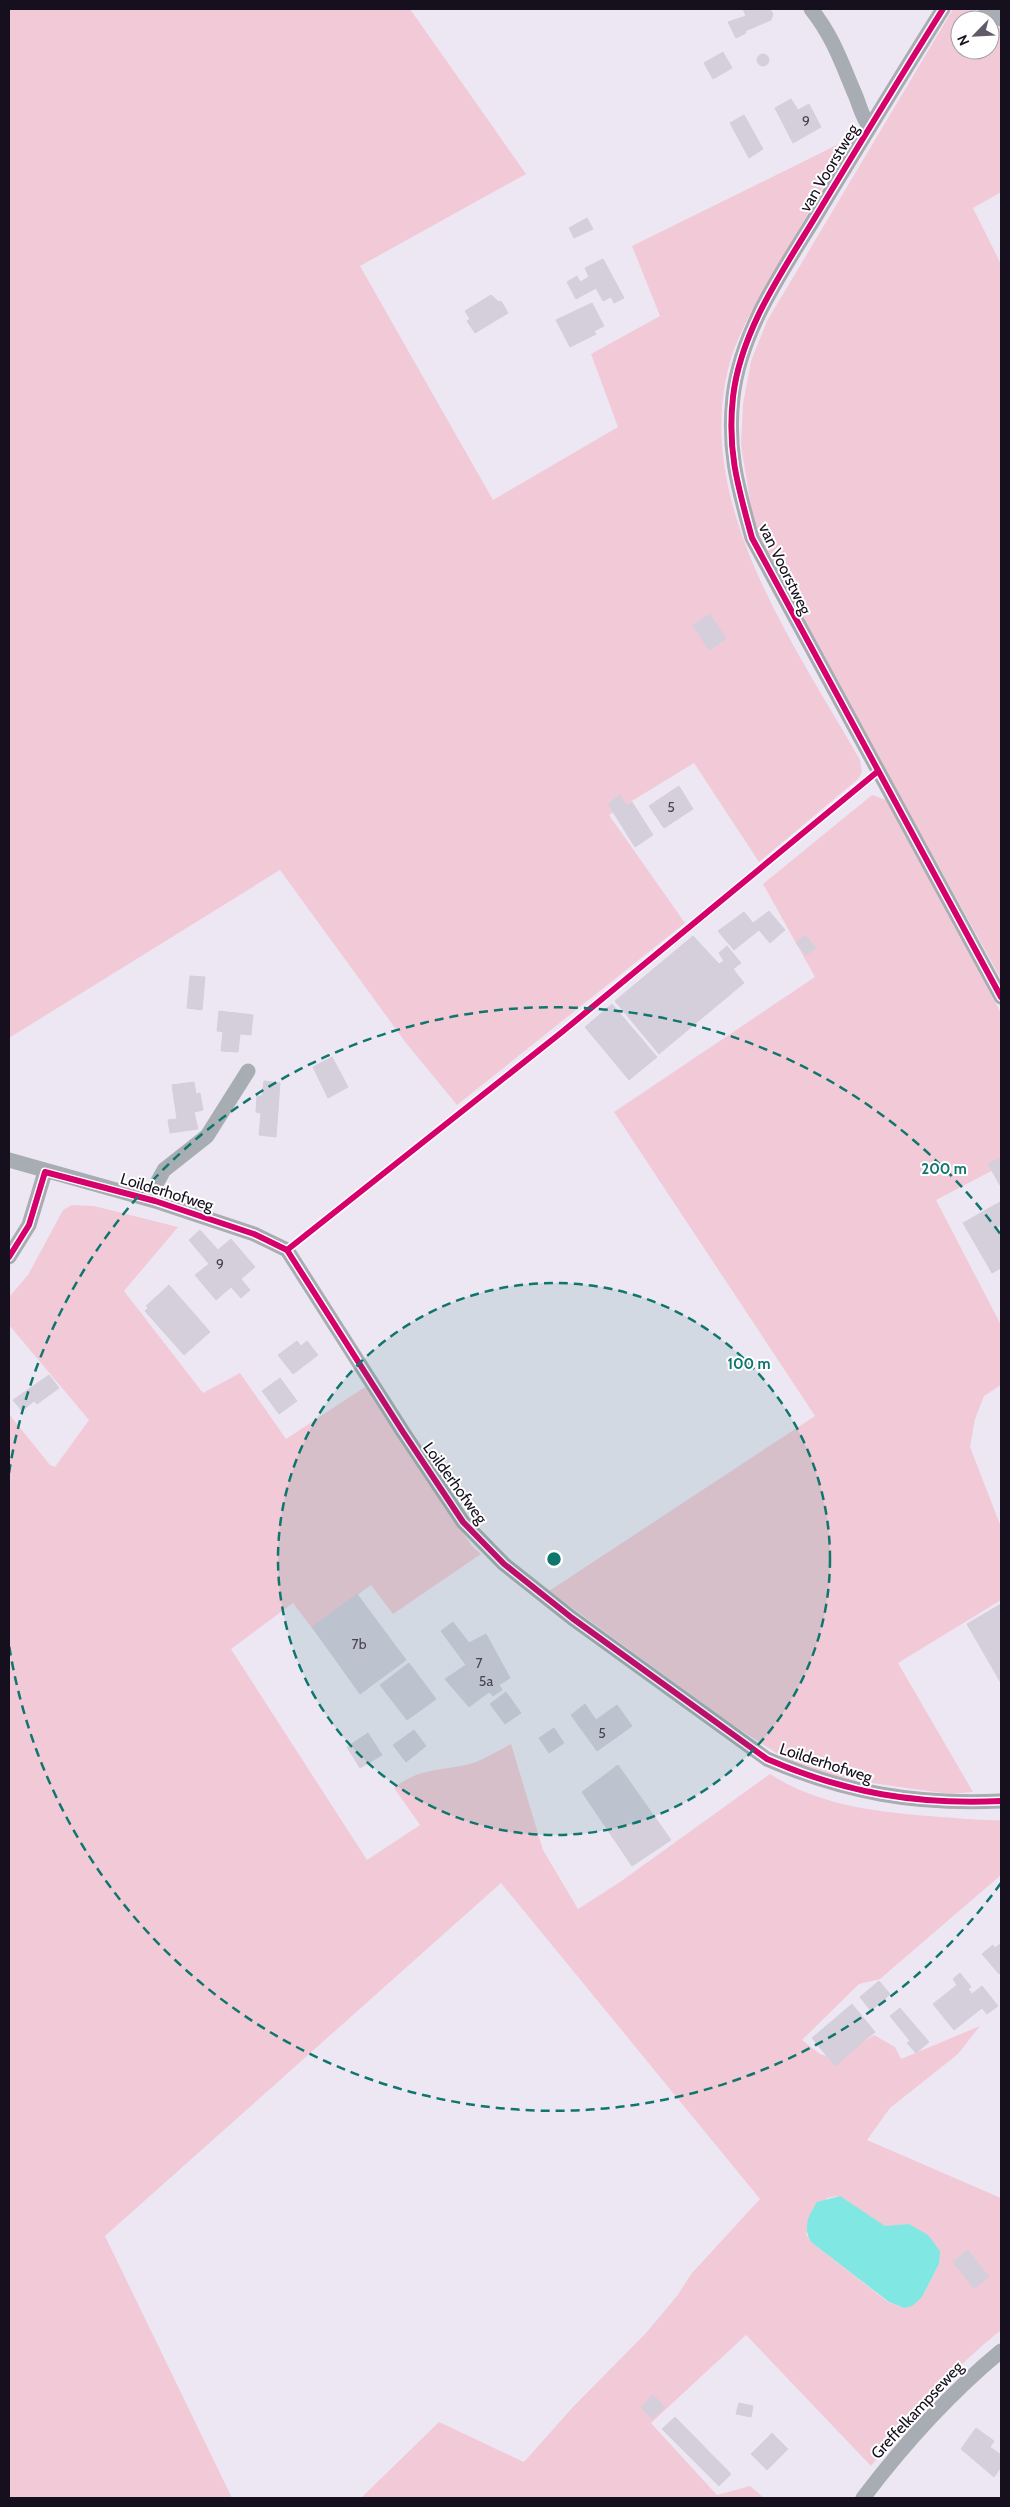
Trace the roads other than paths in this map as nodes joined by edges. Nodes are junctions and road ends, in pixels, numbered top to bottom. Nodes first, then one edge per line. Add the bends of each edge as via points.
1 (811, 9) edge
2 (943, 9) edge
3 (986, 9) edge
4 (1001, 19) edge
5 (870, 127) junction
6 (1001, 997) edge
7 (248, 1071) dead end
8 (9, 1160) edge
9 (45, 1172) junction
10 (148, 1199) junction
11 (9, 1257) edge
12 (1001, 1801) edge
13 (1001, 2351) edge
14 (863, 2498) edge

1 - 5 street, van Voorstweg via 828,29 861,115
2 - 5 street, van Voorstweg
3 - 4 street
5 - 6 street, van Voorstweg via 770,292 746,344 733,395 730,444 752,538
7 - 10 street, Loilderhofweg via 207,1136 164,1170
8 - 9 street, Loilderhofweg
9 - 10 street, Loilderhofweg
9 - 11 street via 28,1225
10 - 12 street, Loilderhofweg via 254,1234 287,1250 463,1522 504,1564 565,1612 768,1759 801,1774 854,1790 918,1800
13 - 14 street, Greffelkampseweg via 908,2441

